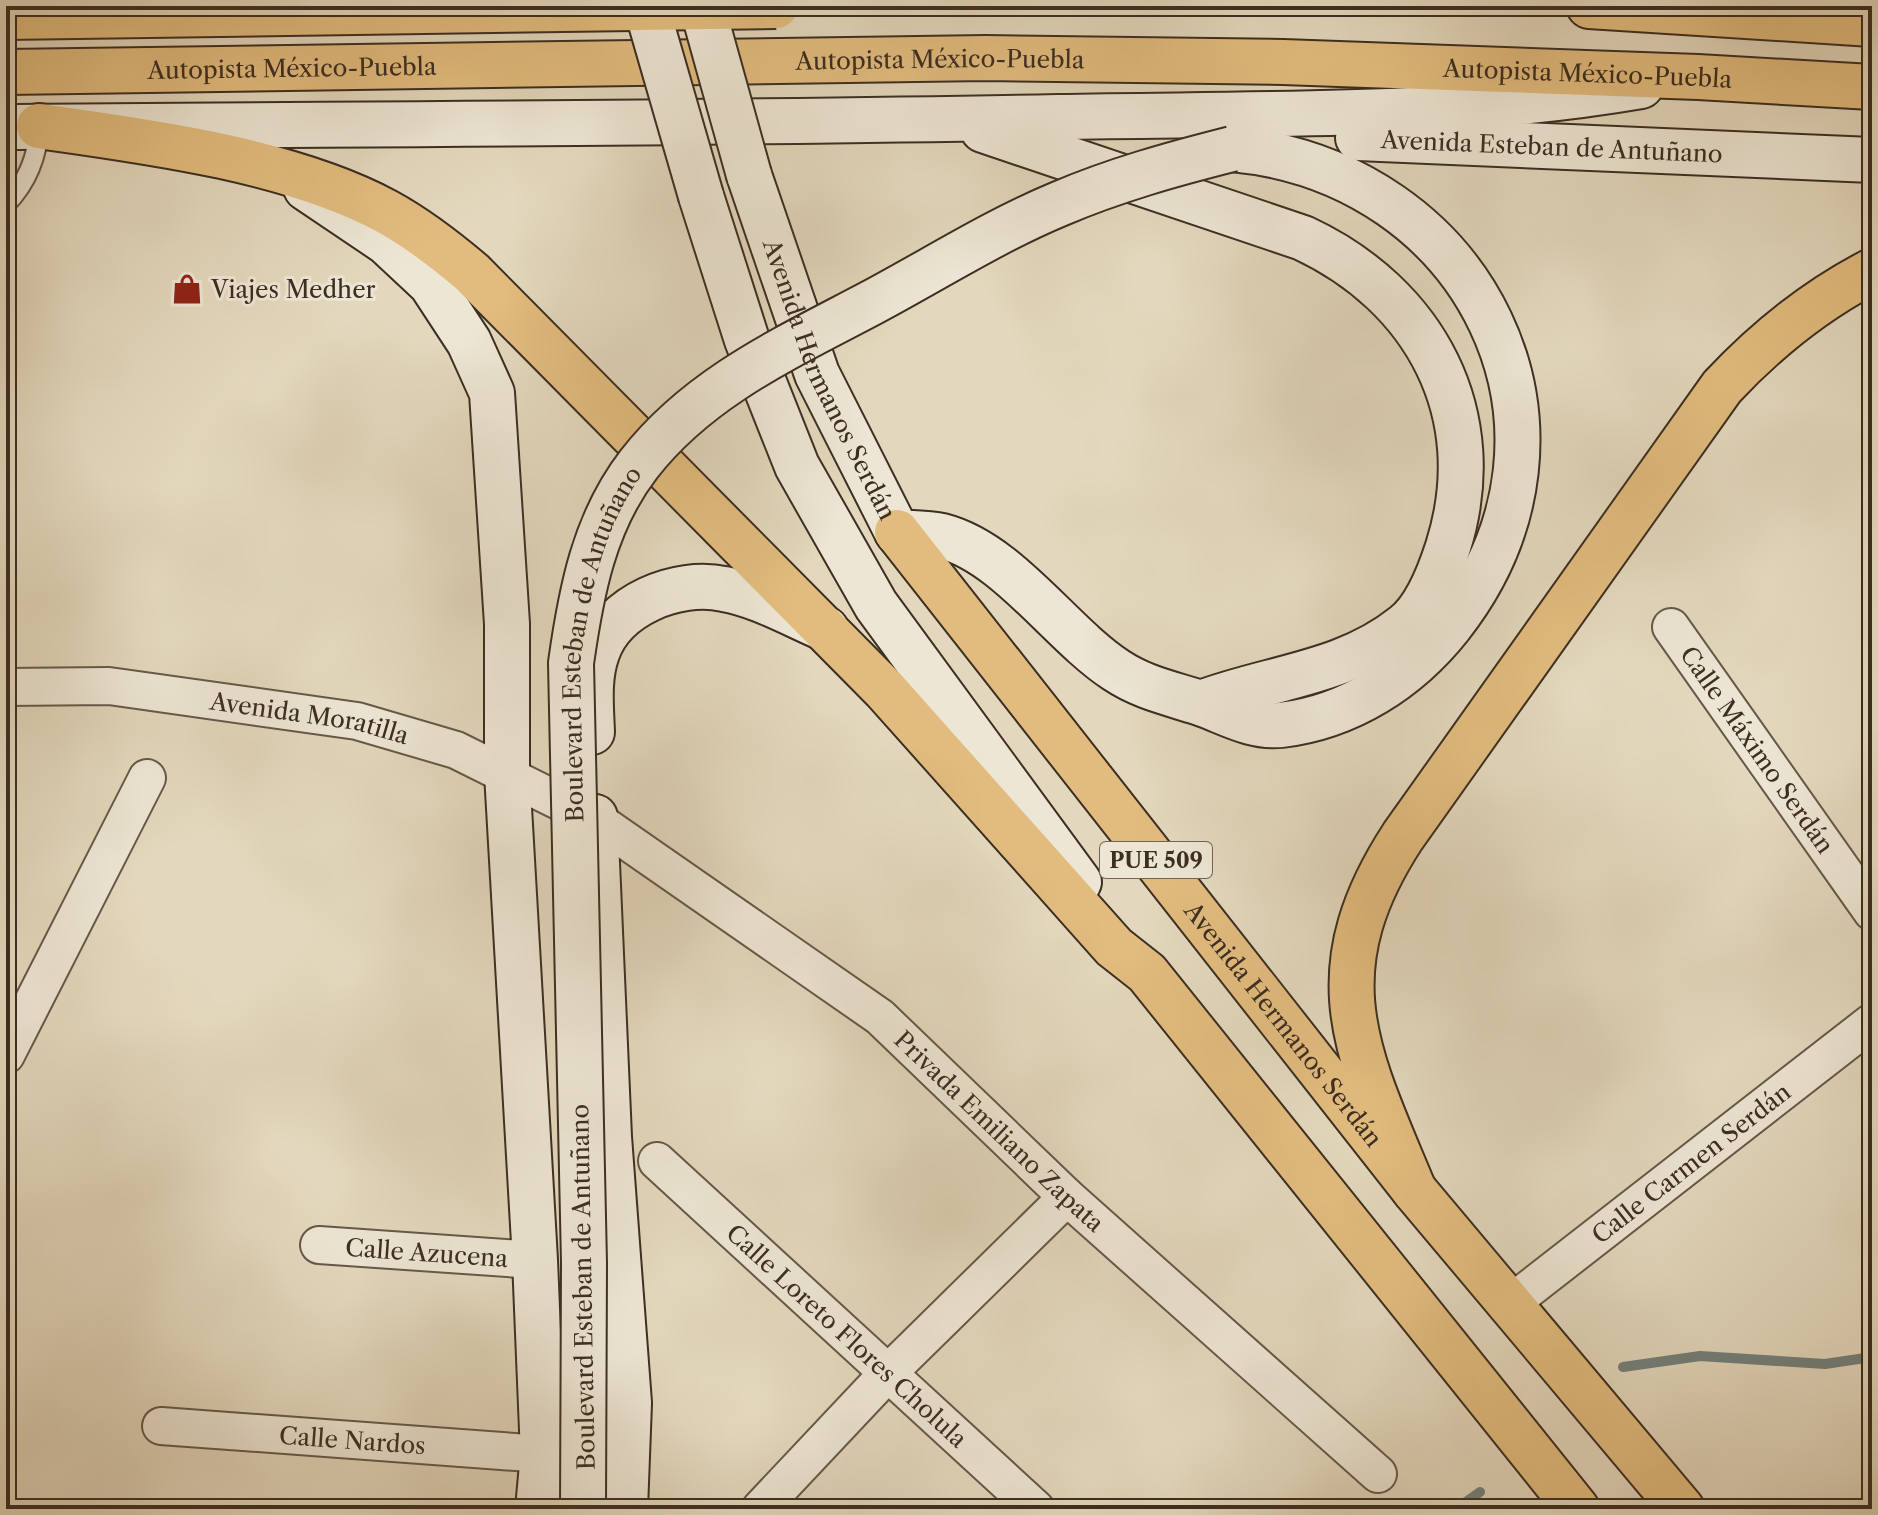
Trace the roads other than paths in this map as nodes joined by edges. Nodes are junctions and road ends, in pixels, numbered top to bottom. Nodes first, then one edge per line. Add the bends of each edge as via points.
1 (646, 6) edge
2 (702, 6) edge
3 (776, 6) edge
4 (1589, 6) edge
5 (6, 17) edge
6 (1872, 24) edge
7 (6, 72) edge
8 (1698, 77) junction
9 (1872, 87) edge
10 (950, 119) junction
11 (22, 126) edge
12 (1232, 149) junction
13 (1872, 160) edge
14 (284, 174) junction
15 (6, 204) edge
16 (1872, 271) edge
17 (897, 532) junction
18 (1671, 627) dead end
19 (828, 630) junction
20 (6, 687) edge
21 (1201, 703) junction
22 (507, 773) junction
23 (147, 778) dead end
24 (595, 819) junction
25 (1872, 912) edge
26 (1147, 973) junction
27 (1872, 1022) edge
28 (6, 1055) edge
29 (657, 1161) dead end
30 (1414, 1190) junction
31 (1067, 1197) junction
32 (319, 1245) dead end
33 (535, 1260) junction
34 (1511, 1303) junction
35 (888, 1373) junction
36 (161, 1426) dead end
37 (543, 1454) junction
38 (1378, 1474) dead end
39 (538, 1509) edge
40 (583, 1509) edge
41 (625, 1509) edge
42 (760, 1509) edge
43 (1036, 1509) edge
44 (1577, 1509) edge
45 (1682, 1509) edge

1 - 26 street, PUE 509, bridge via 747,340 797,466 876,605
2 - 17 street, Avenida Hermanos Serdán / PUE 509, bridge via 749,175 817,374
3 - 5 main road, bridge
4 - 6 main road
7 - 8 main road, Autopista México-Puebla via 986,58
8 - 9 main road, Autopista México-Puebla
8 - 10 street via 1480,105
10 - 11 street
10 - 21 street via 1125,175 1335,253 1391,297 1438,365 1456,421 1460,492 1443,562 1408,624 1329,668
11 - 14 main road via 156,143
11 - 15 lane via 39,146 22,184
12 - 13 street, Avenida Esteban de Antuñano via 1380,138
12 - 21 street via 1304,161 1337,173 1400,209 1425,230 1467,281 1497,340 1516,417 1516,475 1502,536 1483,579 1437,642 1390,684 1335,712 1277,726 1225,715
12 - 40 street, Boulevard Esteban de Antuñano, bridge via 1144,172 1057,204 736,375 676,422 638,466 596,540 571,663 584,1247
14 - 19 main road via 386,212 471,272
14 - 22 street, Boulevard Esteban de Antuñano via 386,242 431,284 469,342 492,393 507,624
16 - 30 main road via 1778,332 1722,387 1403,836 1373,889 1352,968 1356,1042 1370,1089
17 - 21 street via 943,536 974,551 1115,670 1141,685
17 - 30 main road, Avenida Hermanos Serdán / PUE 509
18 - 25 street, Calle Máximo Serdán
19 - 24 street via 741,593 699,586 657,595 621,618 597,652 590,687
19 - 26 main road via 1114,947
20 - 22 street, Avenida Moratilla via 109,686 357,721 456,750
22 - 24 street, Avenida Moratilla
22 - 33 street, Boulevard Esteban de Antuñano
23 - 28 street
24 - 31 street, Privada Emiliano Zapata via 880,1017
24 - 41 street via 609,1137 629,1403
26 - 44 main road, PUE 509
27 - 34 street, Calle Carmen Serdán
29 - 35 street, Calle Loreto Flores Cholula
30 - 34 main road, Avenida Hermanos Serdán / PUE 509
31 - 35 street
31 - 38 street, Privada Emiliano Zapata
32 - 33 street, Calle Azucena
33 - 37 street, Boulevard Esteban de Antuñano
34 - 45 main road, Avenida Hermanos Serdán / PUE 509
35 - 42 street
35 - 43 street, Calle Loreto Flores Cholula
36 - 37 street, Calle Nardos
37 - 39 street, Boulevard Esteban de Antuñano

